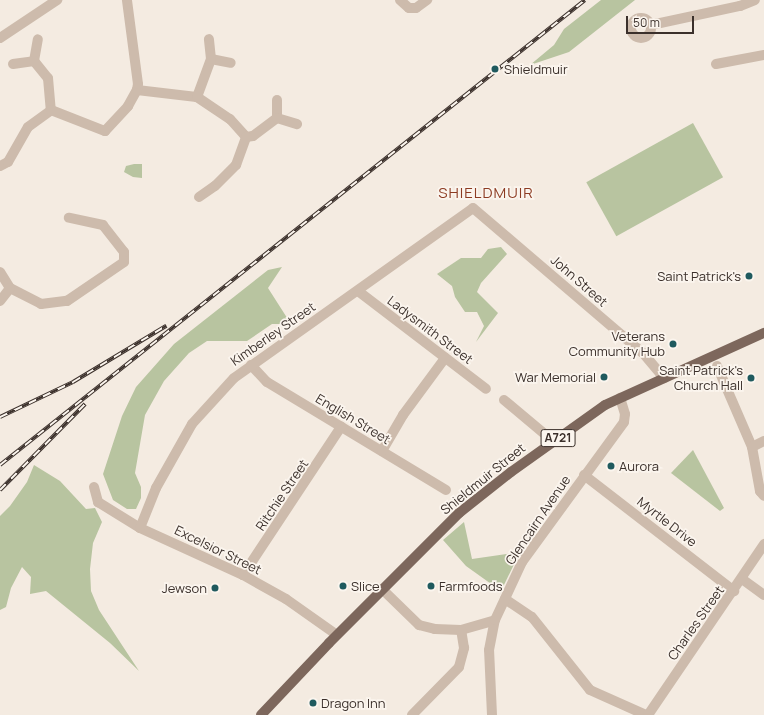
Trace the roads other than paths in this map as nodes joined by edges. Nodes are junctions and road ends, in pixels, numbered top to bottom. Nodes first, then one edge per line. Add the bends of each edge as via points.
1 (57, 0) edge
2 (127, 0) edge
3 (400, 0) edge
4 (427, 0) edge
5 (755, 0) edge
6 (739, 3) edge
7 (651, 25) dead end
8 (0, 38) edge
9 (38, 39) dead end
10 (209, 39) dead end
11 (764, 55) edge
12 (211, 59) junction
13 (34, 61) junction
14 (231, 63) dead end
15 (13, 64) dead end
16 (716, 64) dead end
17 (137, 90) junction
18 (197, 97) junction
19 (278, 100) dead end
20 (51, 110) junction
21 (277, 118) junction
22 (296, 124) dead end
23 (250, 137) junction
24 (0, 166) edge
25 (199, 197) dead end
26 (473, 208) joint
27 (69, 218) dead end
28 (0, 272) edge
29 (10, 288) junction
30 (358, 291) junction
31 (0, 301) edge
32 (764, 333) edge
33 (445, 358) junction
34 (251, 365) junction
35 (717, 366) dead end
36 (664, 378) junction
37 (486, 389) dead end
38 (620, 398) junction
39 (504, 400) dead end
40 (341, 427) junction
41 (553, 441) junction
42 (764, 442) edge
43 (752, 447) junction
44 (382, 451) junction
45 (584, 475) junction
46 (94, 487) dead end
47 (446, 490) dead end
48 (764, 496) edge
49 (140, 528) junction
50 (764, 544) edge
51 (243, 575) junction
52 (742, 579) junction
53 (382, 589) junction
54 (734, 591) junction
55 (764, 594) edge
56 (506, 599) junction
57 (495, 620) junction
58 (461, 630) junction
59 (337, 634) junction
60 (261, 715) edge
61 (412, 715) edge
62 (492, 715) edge
63 (647, 715) edge

1 - 8 street
2 - 17 street
3 - 4 street via 409,8 416,8
5 - 6 street
6 - 7 street
9 - 13 street
10 - 12 street
11 - 16 street
12 - 14 street
12 - 18 street
13 - 15 street
13 - 20 street via 48,78
17 - 18 street
17 - 20 street via 128,106 105,131
18 - 23 street via 230,119
19 - 21 street
20 - 24 street via 28,127 8,162
21 - 22 street
21 - 23 street
23 - 25 street via 236,165 215,186
26 - 30 street, Kimberley Street
26 - 36 street, John Street via 643,354
27 - 29 street via 103,225 124,252 124,262 67,301 41,304
28 - 29 street
29 - 31 street
30 - 33 street, Ladysmith Street
30 - 34 street, Kimberley Street
32 - 36 main road, Shieldmuir Street / A721
33 - 37 street, Ladysmith Street
33 - 44 street via 403,415
34 - 40 street, English Street via 267,382
34 - 49 street, Kimberley Street via 210,402 192,424 156,488
35 - 43 street
36 - 38 main road, Shieldmuir Street / A721
38 - 41 main road, Shieldmuir Street / A721 via 605,405
38 - 45 street, Glencairn Avenue via 625,414 624,422
39 - 41 street
40 - 44 street, English Street
40 - 51 street, Ritchie Street
41 - 53 main road, Shieldmuir Street / A721 via 459,513
42 - 43 street
43 - 48 street via 760,491
44 - 47 street, English Street
45 - 54 street, Myrtle Drive
45 - 56 street, Glencairn Avenue via 522,562
46 - 49 street, Excelsior Street via 98,502
49 - 51 street, Excelsior Street
50 - 52 street, Charles Street
51 - 59 street, Excelsior Street via 286,599
52 - 54 street, Charles Street
52 - 55 street
53 - 58 street via 419,625 435,629
53 - 59 main road, A721
54 - 63 street, Charles Street
56 - 57 street, Glencairn Avenue
56 - 63 street via 532,617 590,690
57 - 58 street
57 - 62 street, Glencairn Avenue via 489,650
58 - 61 street via 464,648 459,667
59 - 60 main road, A721

